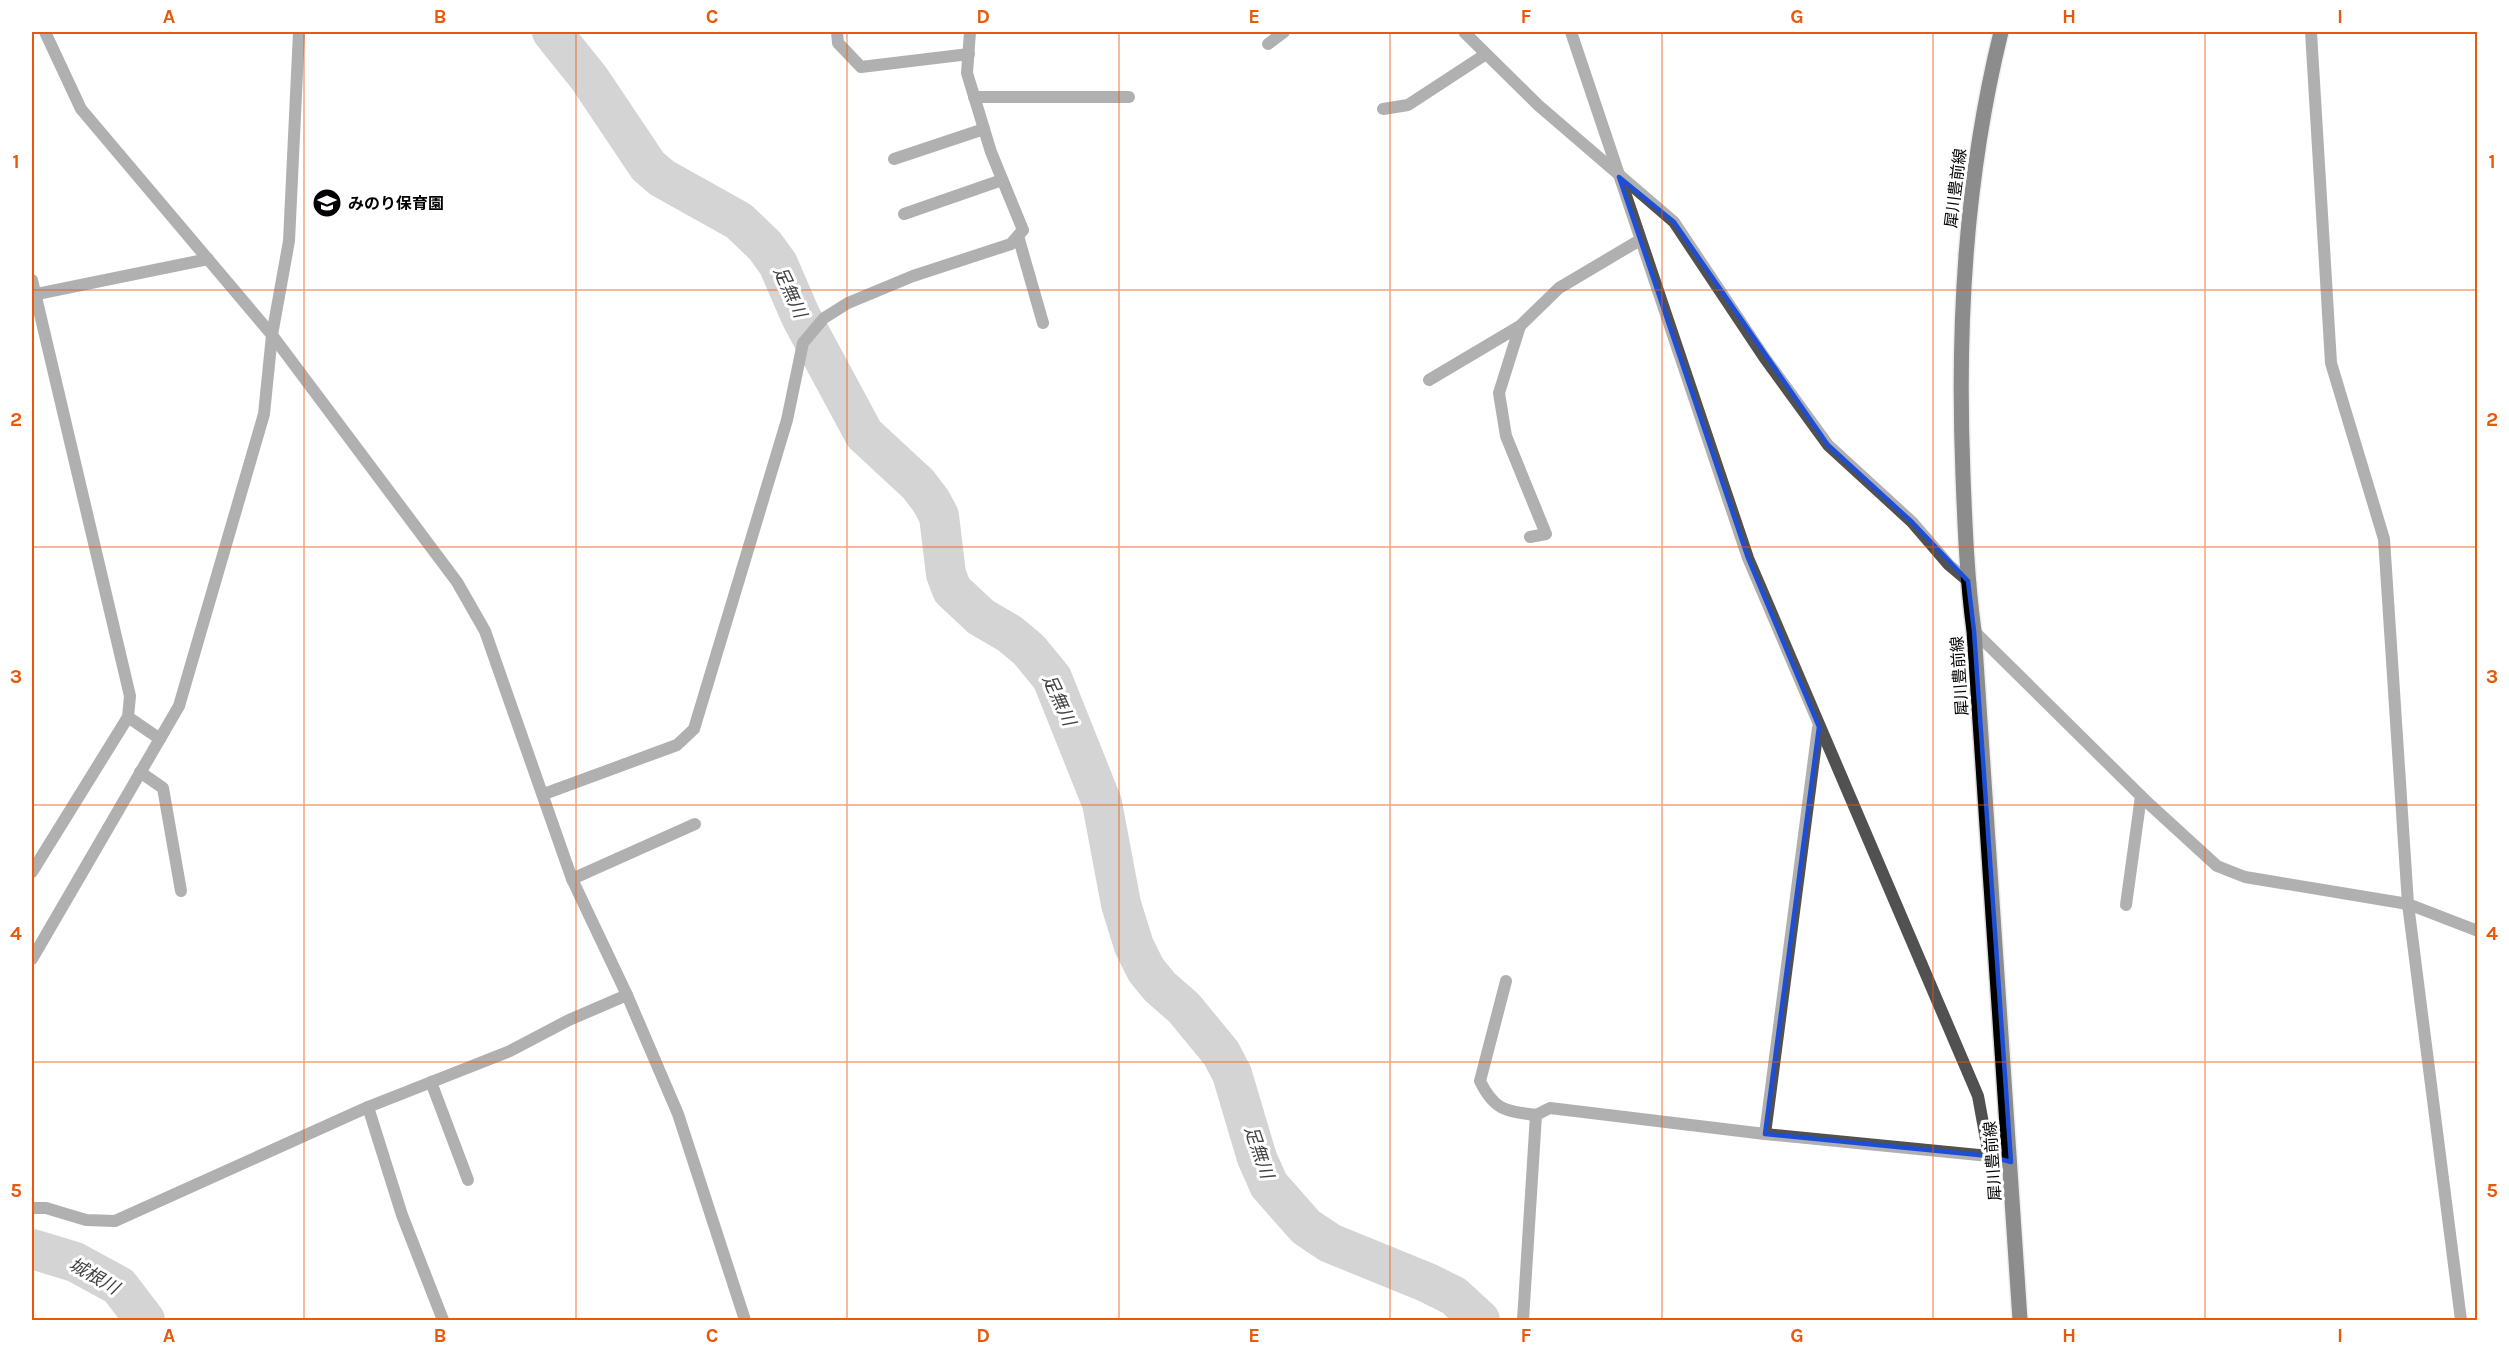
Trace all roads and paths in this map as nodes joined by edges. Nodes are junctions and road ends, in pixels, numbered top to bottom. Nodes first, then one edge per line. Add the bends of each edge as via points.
1 (45, 32) edge
2 (299, 32) edge
3 (837, 32) edge
4 (970, 32) edge
5 (1284, 32) edge
6 (1464, 32) edge
7 (1571, 32) edge
8 (2001, 32) edge
9 (2311, 32) edge
10 (1268, 44) dead end
11 (969, 54) junction
12 (1486, 54) junction
13 (974, 97) junction
14 (1129, 97) dead end
15 (1383, 109) dead end
16 (984, 129) junction
17 (894, 159) dead end
18 (1619, 177) junction
19 (1002, 180) junction
20 (903, 214) dead end
21 (1018, 236) junction
22 (1640, 240) junction
23 (208, 260) junction
24 (32, 280) edge
25 (34, 295) edge
26 (1043, 323) dead end
27 (1520, 326) junction
28 (272, 335) junction
29 (1429, 380) dead end
30 (1530, 537) dead end
31 (1968, 581) junction
32 (1974, 631) junction
33 (128, 717) junction
34 (1819, 727) junction
35 (159, 739) junction
36 (140, 772) junction
37 (544, 794) junction
38 (2141, 796) junction
39 (695, 824) dead end
40 (32, 872) edge
41 (572, 879) junction
42 (181, 891) dead end
43 (2408, 904) junction
44 (2126, 905) dead end
45 (2478, 931) edge
46 (32, 959) edge
47 (1506, 981) dead end
48 (627, 996) junction
49 (431, 1082) junction
50 (368, 1107) junction
51 (1536, 1115) junction
52 (1765, 1134) junction
53 (1989, 1156) junction
54 (2010, 1162) junction
55 (468, 1180) dead end
56 (32, 1208) edge
57 (443, 1320) edge
58 (745, 1320) edge
59 (1523, 1320) edge
60 (2020, 1320) edge
61 (2461, 1320) edge

1 - 23 street via 81,109
2 - 28 street via 289,241
3 - 11 street via 838,43 861,67
4 - 11 street
5 - 10 street
6 - 12 street
7 - 18 street
8 - 31 main road, 犀川豊前線 via 1986,93 1962,287 1960,392
9 - 43 street via 2331,363 2384,539
11 - 13 street via 967,73
12 - 15 street via 1408,105
12 - 18 street
13 - 14 street
13 - 16 street
16 - 17 street
16 - 19 street
18 - 22 street
18 - 31 street via 1674,222 1828,445 1912,522 1949,566
19 - 20 street
19 - 21 street via 1023,230
21 - 26 street
21 - 37 street via 1011,244 913,276 848,303 824,318 803,343 787,420 694,729 677,746
22 - 27 street via 1559,288
22 - 34 street via 1748,558
23 - 25 street
23 - 28 street
24 - 25 street
25 - 33 street via 130,696
27 - 29 street
27 - 30 street via 1499,393 1506,436 1546,534
28 - 35 street via 264,414 178,706
28 - 37 street via 457,582 485,631
31 - 32 main road, 犀川豊前線
32 - 38 street
32 - 54 main road, 犀川豊前線
33 - 35 street
33 - 40 street
34 - 52 street
34 - 53 street via 1977,1096
35 - 36 street
36 - 42 street via 163,788
36 - 46 street
37 - 41 street
38 - 43 street via 2217,866 2246,878
38 - 44 street
39 - 41 street
41 - 48 street
43 - 45 street
43 - 61 street
47 - 51 street via 1480,1081 1489,1099 1504,1110
48 - 49 street via 569,1020 510,1052
48 - 58 street via 678,1114
49 - 50 street
49 - 55 street
50 - 56 street via 115,1221 86,1220 46,1208
50 - 57 street via 402,1215
51 - 52 street via 1550,1108
51 - 59 street
52 - 53 street
53 - 54 street
54 - 60 main road, 犀川豊前線

